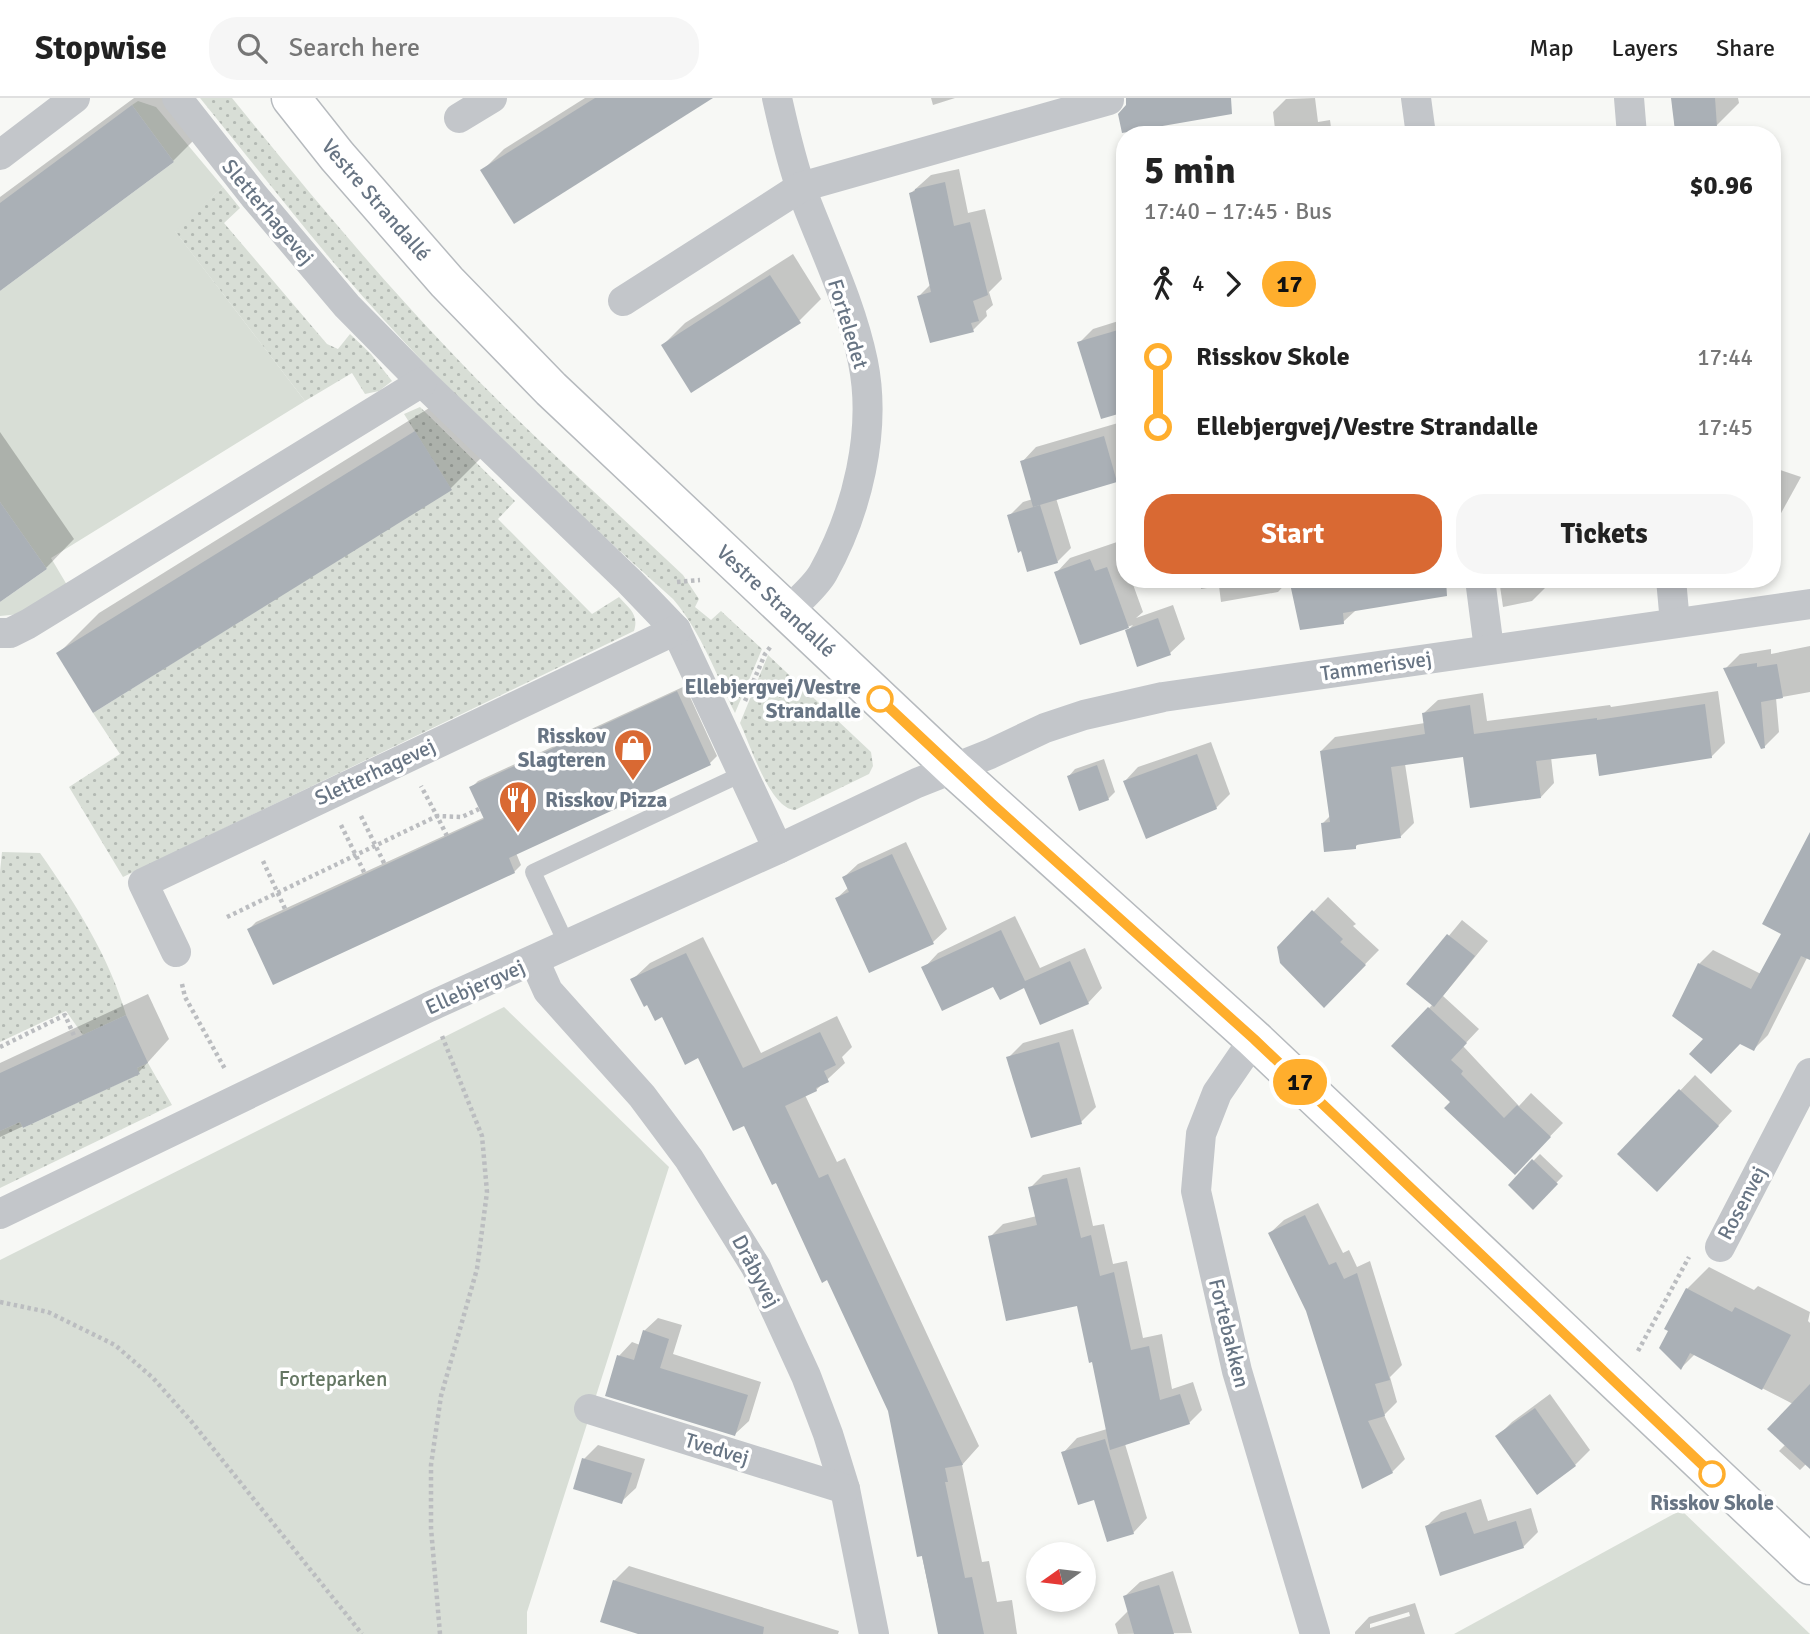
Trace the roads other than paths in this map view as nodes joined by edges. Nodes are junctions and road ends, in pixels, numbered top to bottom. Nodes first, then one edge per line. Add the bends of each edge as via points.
1 (75, 98) edge
2 (177, 98) edge
3 (291, 98) edge
4 (492, 98) edge
5 (778, 98) edge
6 (1416, 98) edge
7 (1629, 98) edge
8 (1109, 100) dead end
9 (459, 118) dead end
10 (1420, 126) edge
11 (1631, 126) edge
12 (0, 155) edge
13 (801, 187) junction
14 (623, 302) dead end
15 (422, 382) junction
16 (1481, 588) edge
17 (1672, 588) edge
18 (1810, 604) edge
19 (1675, 624) junction
20 (781, 627) junction
21 (676, 630) junction
22 (0, 633) edge
23 (1489, 649) junction
24 (954, 769) junction
25 (744, 773) junction
26 (778, 849) junction
27 (567, 945) junction
28 (176, 952) dead end
29 (534, 960) junction
30 (1254, 1039) junction
31 (1810, 1073) edge
32 (0, 1214) edge
33 (1720, 1247) road end
34 (589, 1409) dead end
35 (845, 1489) junction
36 (1810, 1565) edge
37 (874, 1634) edge
38 (1315, 1634) edge

1 - 12 street
2 - 15 street, Sletterhagevej via 347,306
3 - 20 street, Vestre Strandallé via 394,222 503,342
4 - 9 street
5 - 13 street, Forteledet
6 - 10 street
7 - 11 street
8 - 13 street
13 - 14 street
13 - 20 street, Forteledet via 851,318 863,363 868,409 864,455 851,508 822,575
15 - 21 street, Sletterhagevej
15 - 22 street via 28,624
16 - 23 street
17 - 19 street
18 - 19 street, Tammerisvej
19 - 23 street, Tammerisvej
20 - 24 street, Vestre Strandallé
21 - 25 street, Sletterhagevej
21 - 28 street, Sletterhagevej via 144,883
23 - 24 street, Tammerisvej via 1163,696 1045,728
24 - 26 street, Ellebjergvej
24 - 30 street, Vestre Strandallé
25 - 26 street, Sletterhagevej
25 - 27 lane via 533,872
26 - 27 street, Ellebjergvej
27 - 29 street, Ellebjergvej
29 - 32 street, Ellebjergvej
29 - 35 street, Dråbyvej via 548,991 642,1096 689,1159 756,1267 806,1376
30 - 36 street, Vestre Strandallé
30 - 38 street, Fortebakken via 1213,1103 1202,1134 1196,1191 1237,1371
31 - 33 street, Rosenvej
34 - 35 street, Tvedvej
35 - 37 street, Dråbyvej

